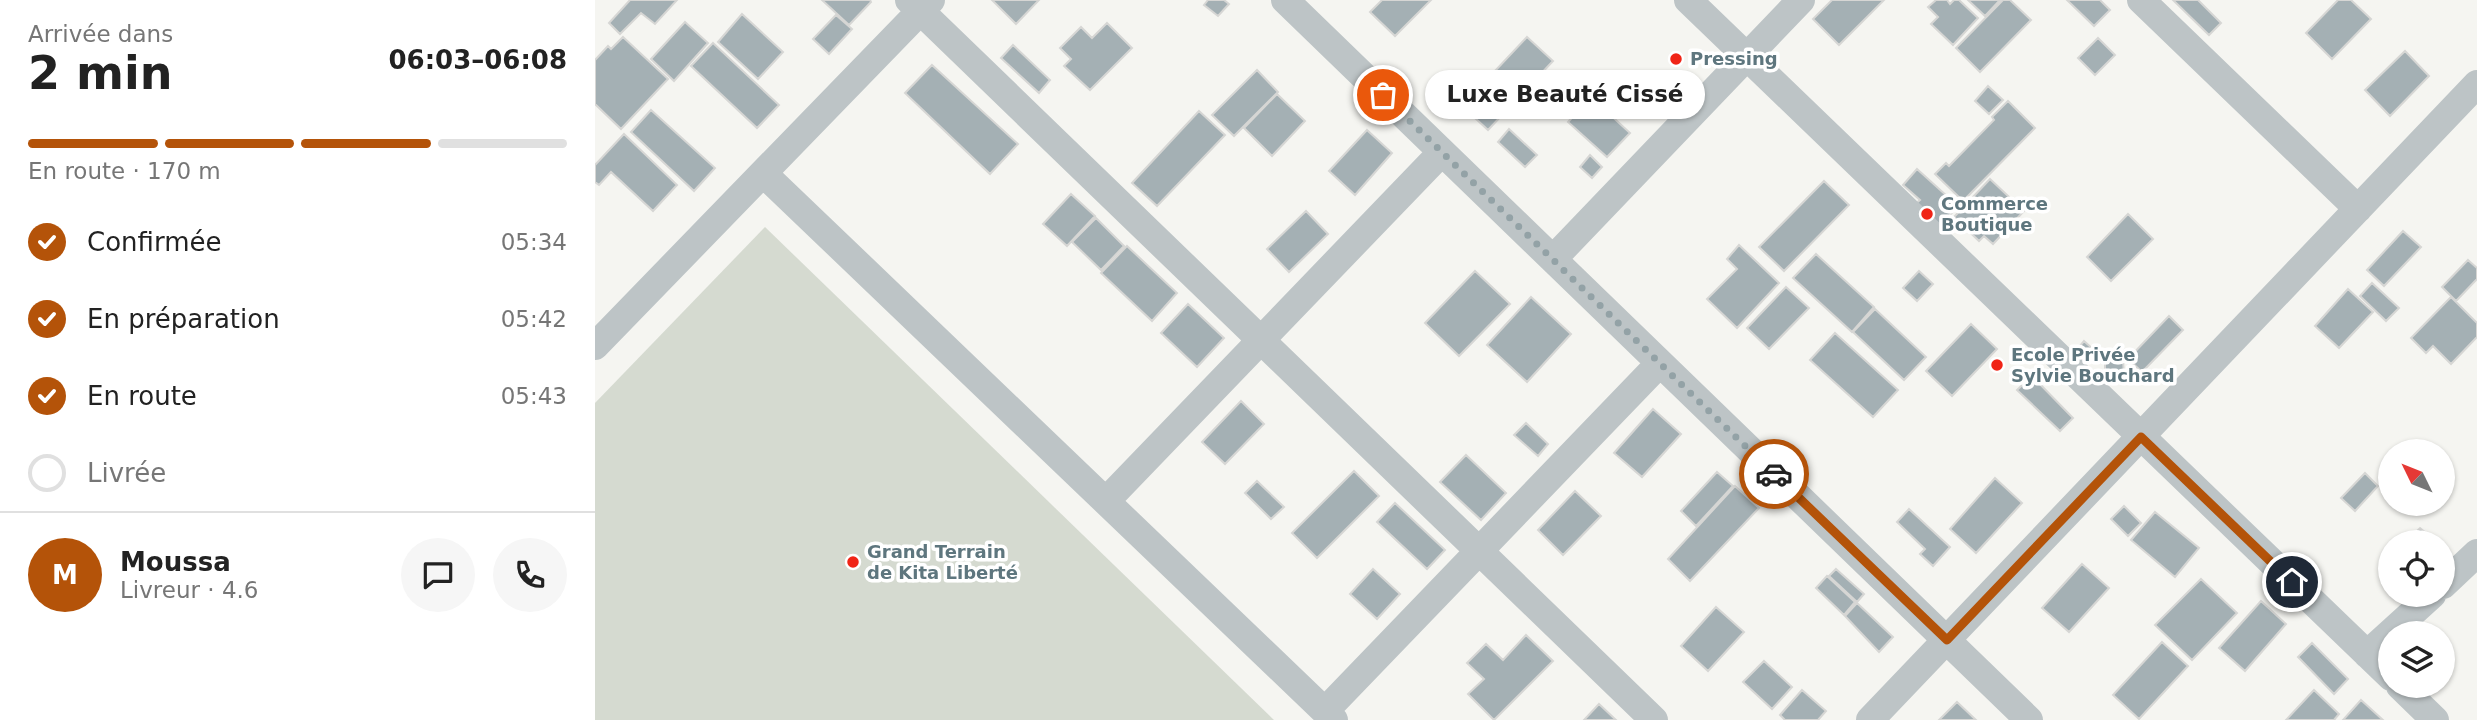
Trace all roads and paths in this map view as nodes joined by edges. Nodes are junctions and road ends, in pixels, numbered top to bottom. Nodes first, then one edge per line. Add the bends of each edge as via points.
1 (1285, 0) edge
2 (1688, 0) edge
3 (1801, 0) edge
4 (2141, 0) edge
5 (920, 4) edge
6 (1747, 57) junction
7 (2477, 84) edge
8 (1442, 152) junction
9 (763, 173) junction
10 (2358, 209) junction
11 (1553, 259) junction
12 (1261, 340) junction
13 (595, 346) edge
14 (1660, 363) junction
15 (2141, 437) junction
16 (1106, 501) junction
17 (1479, 551) junction
18 (2477, 553) edge
19 (2455, 574) edge
20 (2419, 607) edge
21 (1947, 640) junction
22 (2367, 654) junction
23 (2378, 665) edge
24 (2412, 698) edge
25 (1329, 716) edge
26 (1654, 720) edge
27 (1870, 720) edge
28 (2029, 720) edge
29 (2435, 720) edge

1 - 8 street
2 - 6 street
3 - 6 street
4 - 10 street
5 - 9 street
5 - 12 street
6 - 11 street
6 - 15 street
7 - 10 street
8 - 11 street
8 - 12 street
9 - 13 street
9 - 16 street
10 - 15 street
11 - 14 street
12 - 16 street
12 - 17 street
14 - 17 street
14 - 21 street
15 - 21 street
15 - 22 street
16 - 25 street
17 - 25 street
17 - 26 street
18 - 19 street
20 - 22 street
21 - 27 street
21 - 28 street
22 - 23 street
24 - 29 street

